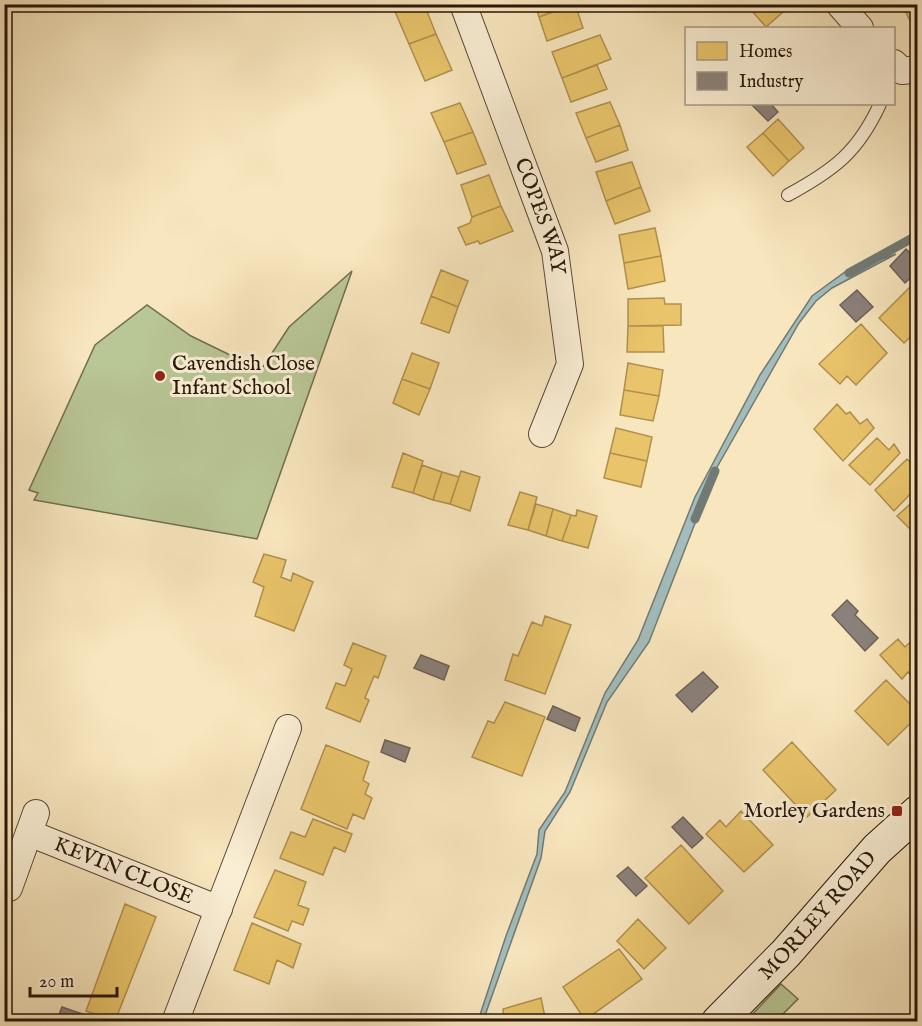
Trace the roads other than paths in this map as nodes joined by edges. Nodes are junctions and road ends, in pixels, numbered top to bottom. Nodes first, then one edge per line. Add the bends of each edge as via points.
1 (463, 4) edge
2 (838, 4) edge
3 (859, 27) edge
4 (880, 105) edge
5 (788, 195) dead end
6 (542, 434) dead end
7 (288, 728) dead end
8 (918, 812) edge
9 (9, 888) dead end
10 (219, 909) junction
11 (175, 1022) edge
12 (718, 1022) edge

1 - 6 street, COPES WAY via 555,251 570,364
2 - 3 street
4 - 5 lane via 850,154 824,175
7 - 10 street
8 - 12 street, MORLEY ROAD via 877,849 786,953
9 - 10 street, KEVIN CLOSE via 32,823
10 - 11 street

